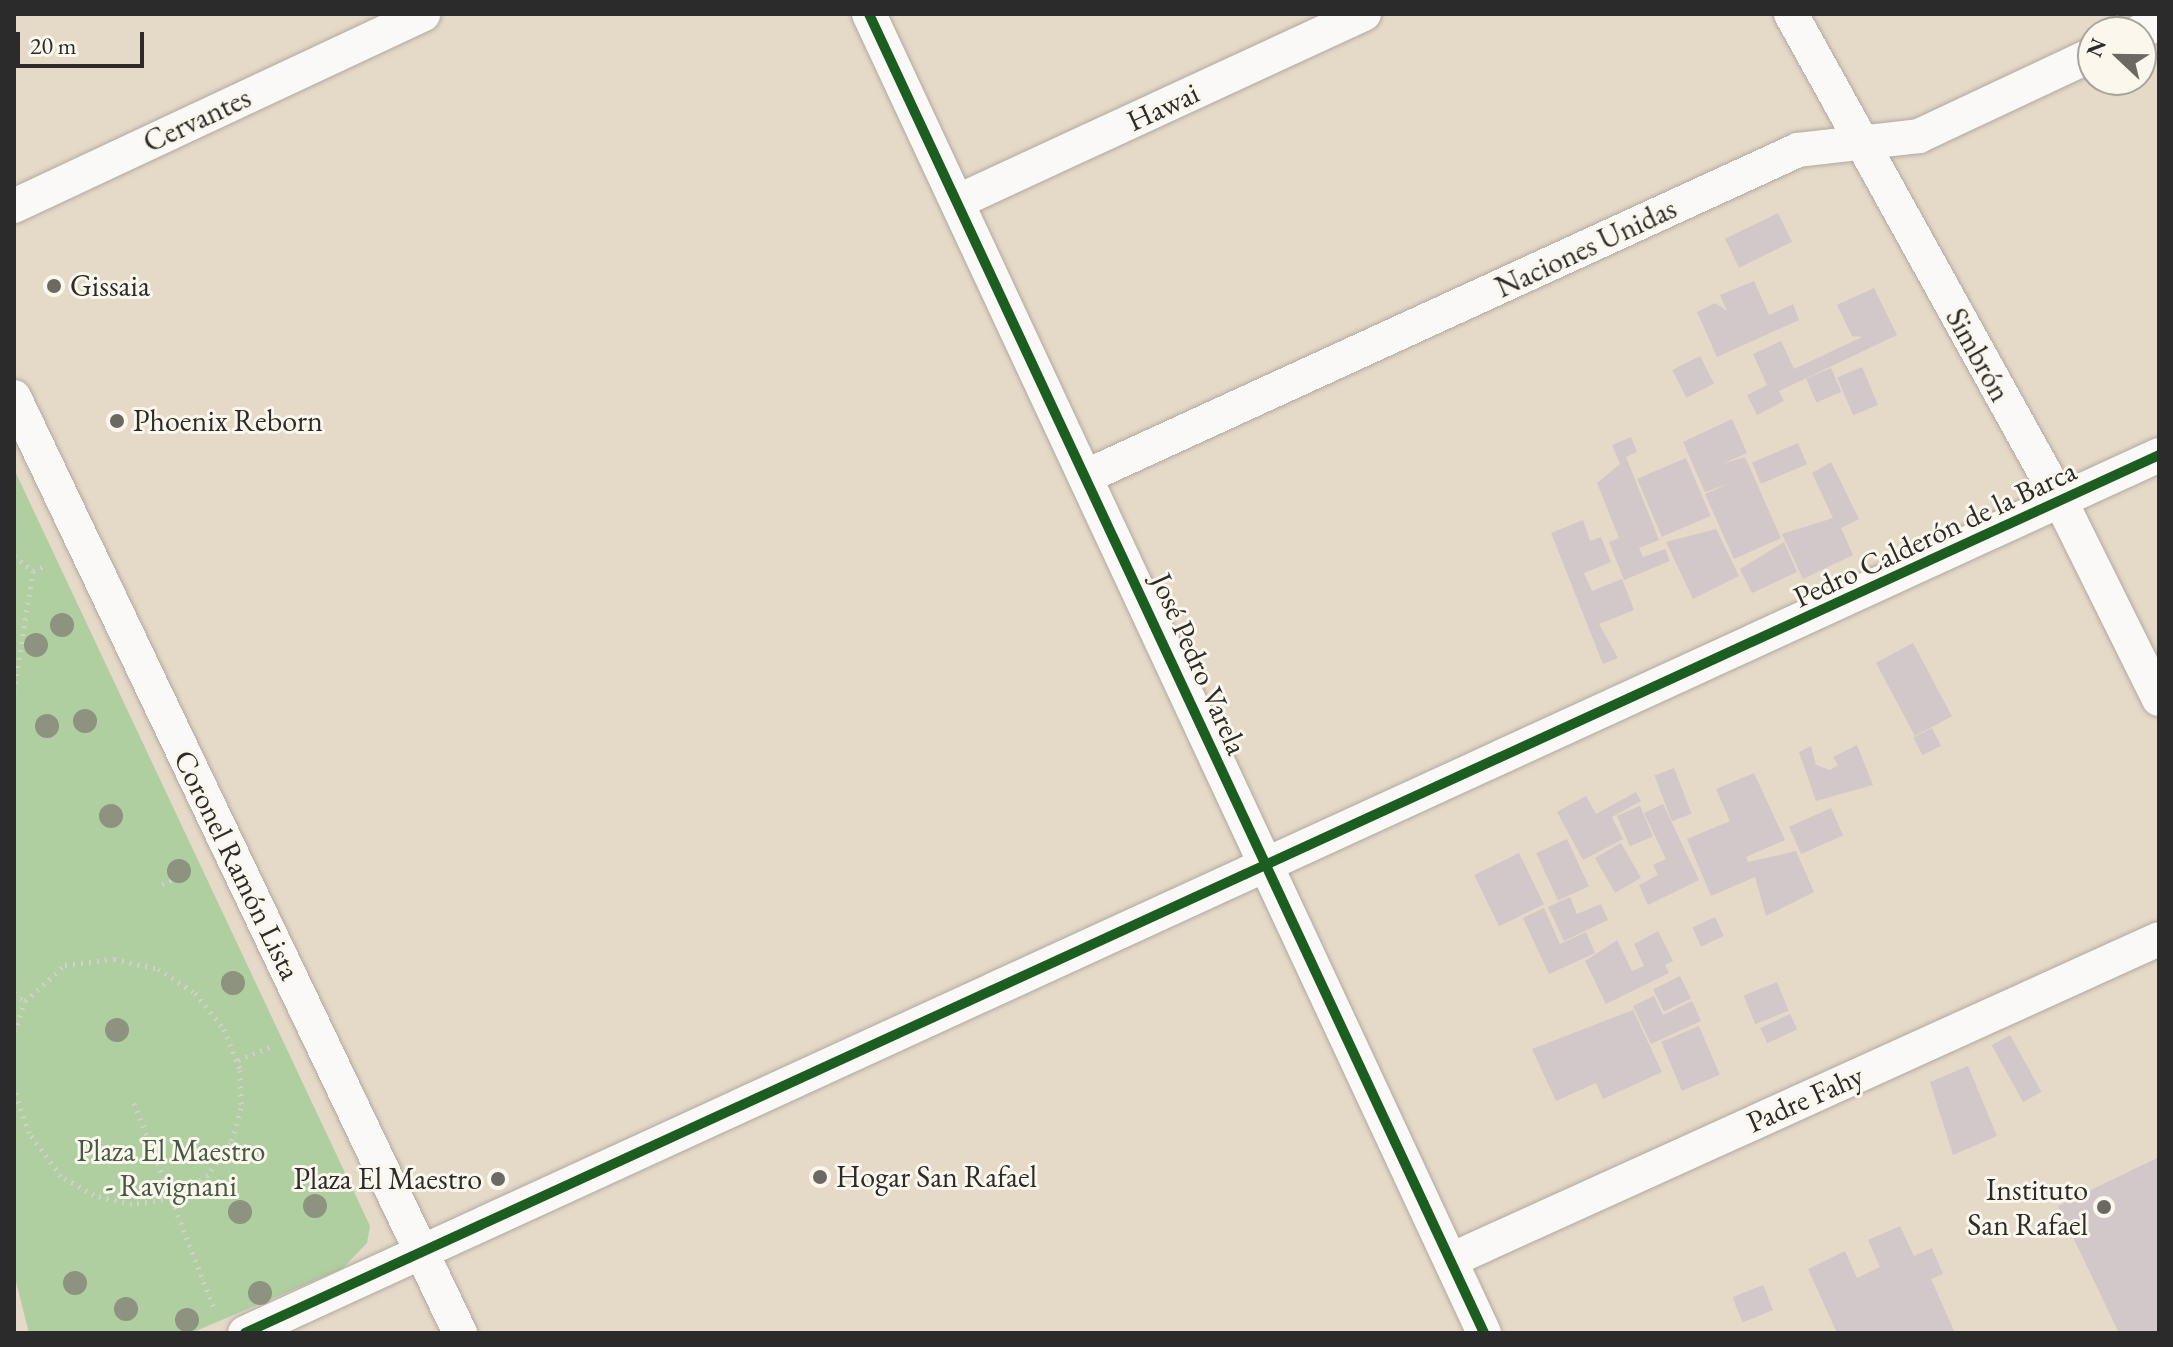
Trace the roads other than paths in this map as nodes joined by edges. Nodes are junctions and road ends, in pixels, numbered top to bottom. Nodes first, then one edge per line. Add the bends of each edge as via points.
1 (423, 14) edge
2 (869, 14) edge
3 (1364, 14) edge
4 (1791, 14) edge
5 (2077, 62) edge
6 (1860, 143) junction
7 (961, 200) junction
8 (14, 206) edge
9 (14, 397) edge
10 (2159, 455) edge
11 (1087, 476) junction
12 (2061, 502) junction
13 (2159, 699) edge
14 (1266, 871) junction
15 (2159, 939) edge
16 (425, 1254) junction
17 (1451, 1260) junction
18 (245, 1333) edge
19 (460, 1333) edge
20 (1484, 1333) edge

1 - 8 street, Cervantes
2 - 7 street, José Pedro Varela
3 - 7 street, Hawai
4 - 6 street, Simbrón
5 - 6 street, Naciones Unidas via 1919,136
6 - 11 street, Naciones Unidas via 1798,150
6 - 12 street, Simbrón
7 - 11 street, José Pedro Varela
9 - 16 street, Coronel Ramón Lista
10 - 12 street, Pedro Calderón de la Barca
11 - 14 street, José Pedro Varela
12 - 13 street, Simbrón
12 - 14 street, Pedro Calderón de la Barca
14 - 16 street, Pedro Calderón de la Barca
14 - 17 street, José Pedro Varela
15 - 17 street, Padre Fahy
16 - 18 street, Pedro Calderón de la Barca
16 - 19 street, Coronel Ramón Lista
17 - 20 street, José Pedro Varela

